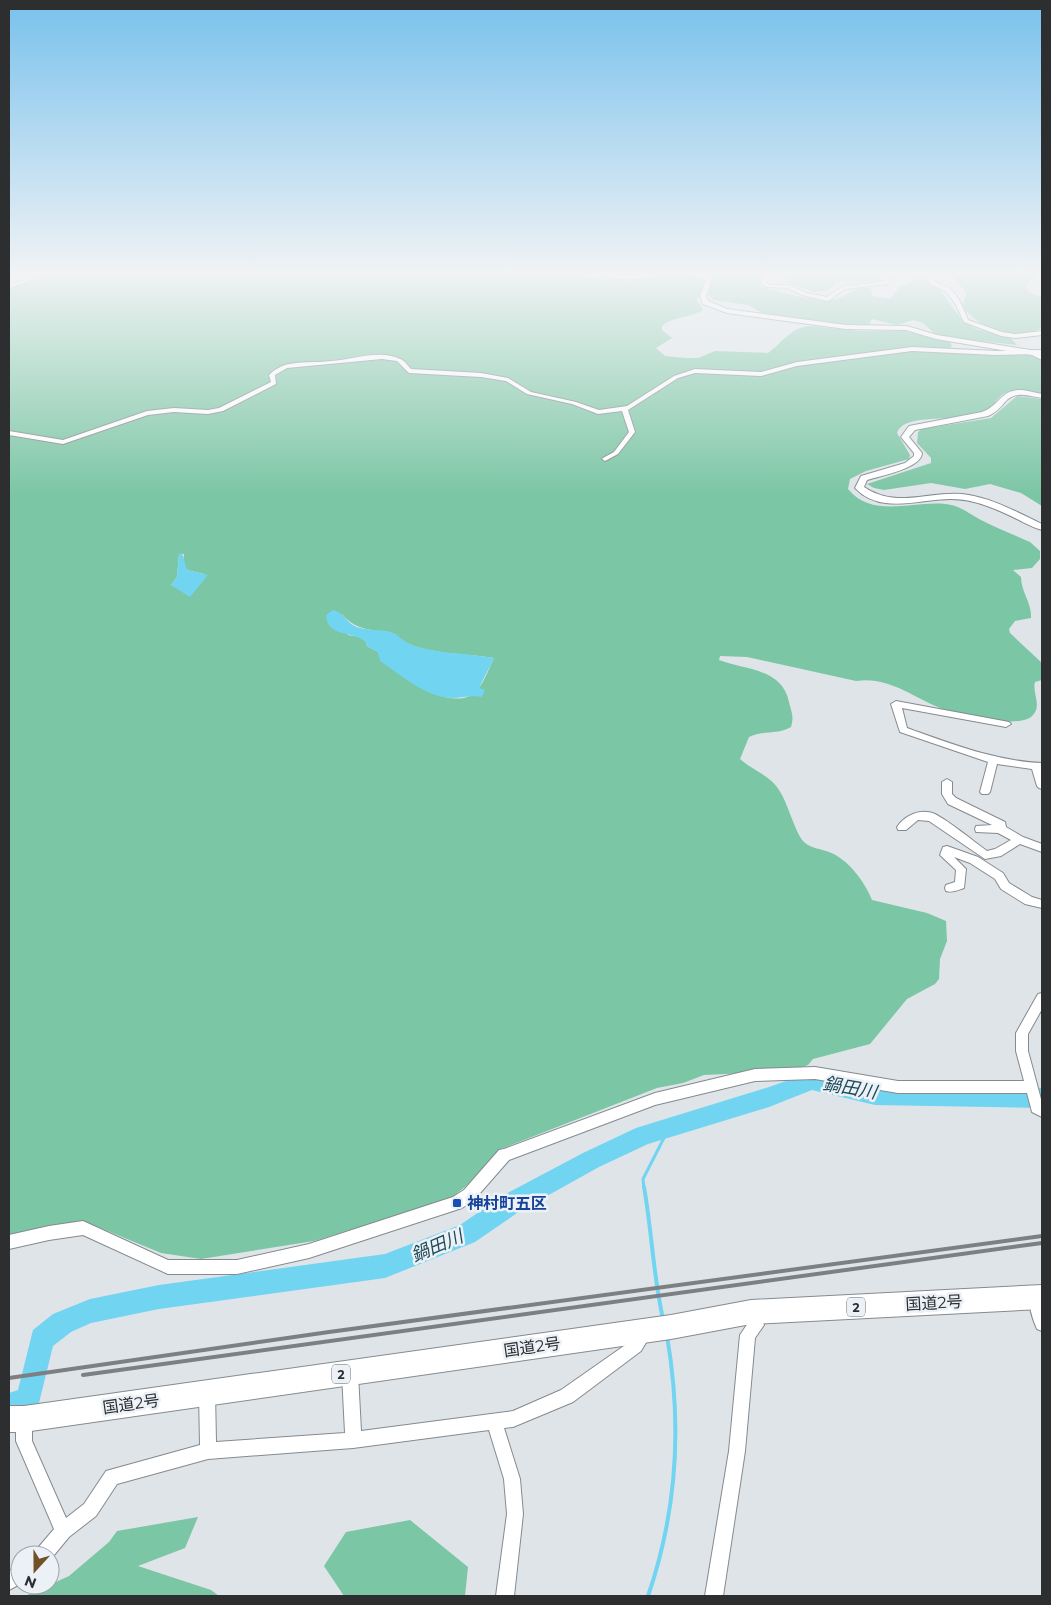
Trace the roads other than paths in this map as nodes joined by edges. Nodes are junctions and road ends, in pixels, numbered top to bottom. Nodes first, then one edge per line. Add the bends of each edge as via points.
1 (993, 346) edge
2 (1042, 351) edge
3 (1034, 353) junction
4 (1042, 358) edge
5 (1042, 396) edge
6 (625, 410) junction
7 (9, 433) edge
8 (605, 460) dead end
9 (1042, 527) edge
10 (1006, 724) dead end
11 (994, 759) junction
12 (1039, 766) edge
13 (947, 782) dead end
14 (1042, 786) edge
15 (984, 792) dead end
16 (902, 827) dead end
17 (980, 829) dead end
18 (1000, 829) junction
19 (1019, 840) junction
20 (1042, 848) edge
21 (985, 855) junction
22 (974, 860) junction
23 (950, 888) dead end
24 (1042, 904) edge
25 (1042, 998) edge
26 (1038, 1013) edge
27 (1031, 1088) junction
28 (1040, 1110) edge
29 (9, 1242) edge
30 (1039, 1297) edge
31 (752, 1312) junction
32 (1042, 1324) edge
33 (658, 1329) junction
34 (350, 1373) junction
35 (207, 1393) junction
36 (14, 1421) edge
37 (494, 1421) junction
38 (353, 1440) junction
39 (208, 1451) junction
40 (63, 1531) junction
41 (52, 1545) edge
42 (505, 1596) edge
43 (714, 1596) edge

1 - 3 street
2 - 3 street
3 - 4 street
3 - 6 street via 912,349 797,364 761,374 695,371 676,377
5 - 9 street via 1010,393 995,410 984,415 912,428 905,437 918,457 908,465 864,478 859,488 889,502 975,499
6 - 7 street via 590,411 574,403 529,393 508,380 481,375 409,372 399,360 370,357 278,370 272,375 274,383 215,411 147,413 63,442
6 - 8 street via 632,432 616,453
10 - 11 street via 896,704 901,711 903,730
11 - 12 street
11 - 15 street
12 - 14 street
13 - 18 street via 947,794 952,801 1001,825
16 - 21 street via 916,816 930,817
17 - 18 street
18 - 19 street
19 - 20 street
19 - 21 street via 998,853
21 - 22 street
22 - 23 street via 947,850 945,855 961,869 960,885
22 - 24 street via 999,876 1005,886 1029,901
25 - 26 street
26 - 27 street via 1022,1033 1022,1051
27 - 28 street
27 - 29 street via 898,1087 815,1073 755,1075 692,1089 591,1121 504,1156 469,1196 457,1203 309,1251 237,1267 168,1267 83,1228
30 - 31 highway, 国道2号 / 2
30 - 32 street
31 - 33 highway, 国道2号 / 2
31 - 43 street via 756,1325 748,1335 737,1451
33 - 34 highway, 国道2号 / 2
33 - 37 street via 567,1396 512,1419
34 - 35 highway, 国道2号 / 2
34 - 38 street
35 - 36 highway, 国道2号 / 2
35 - 39 street
36 - 40 street
37 - 38 street
37 - 42 street via 512,1479 516,1514
38 - 39 street
39 - 40 street via 112,1477 90,1510
40 - 41 street

